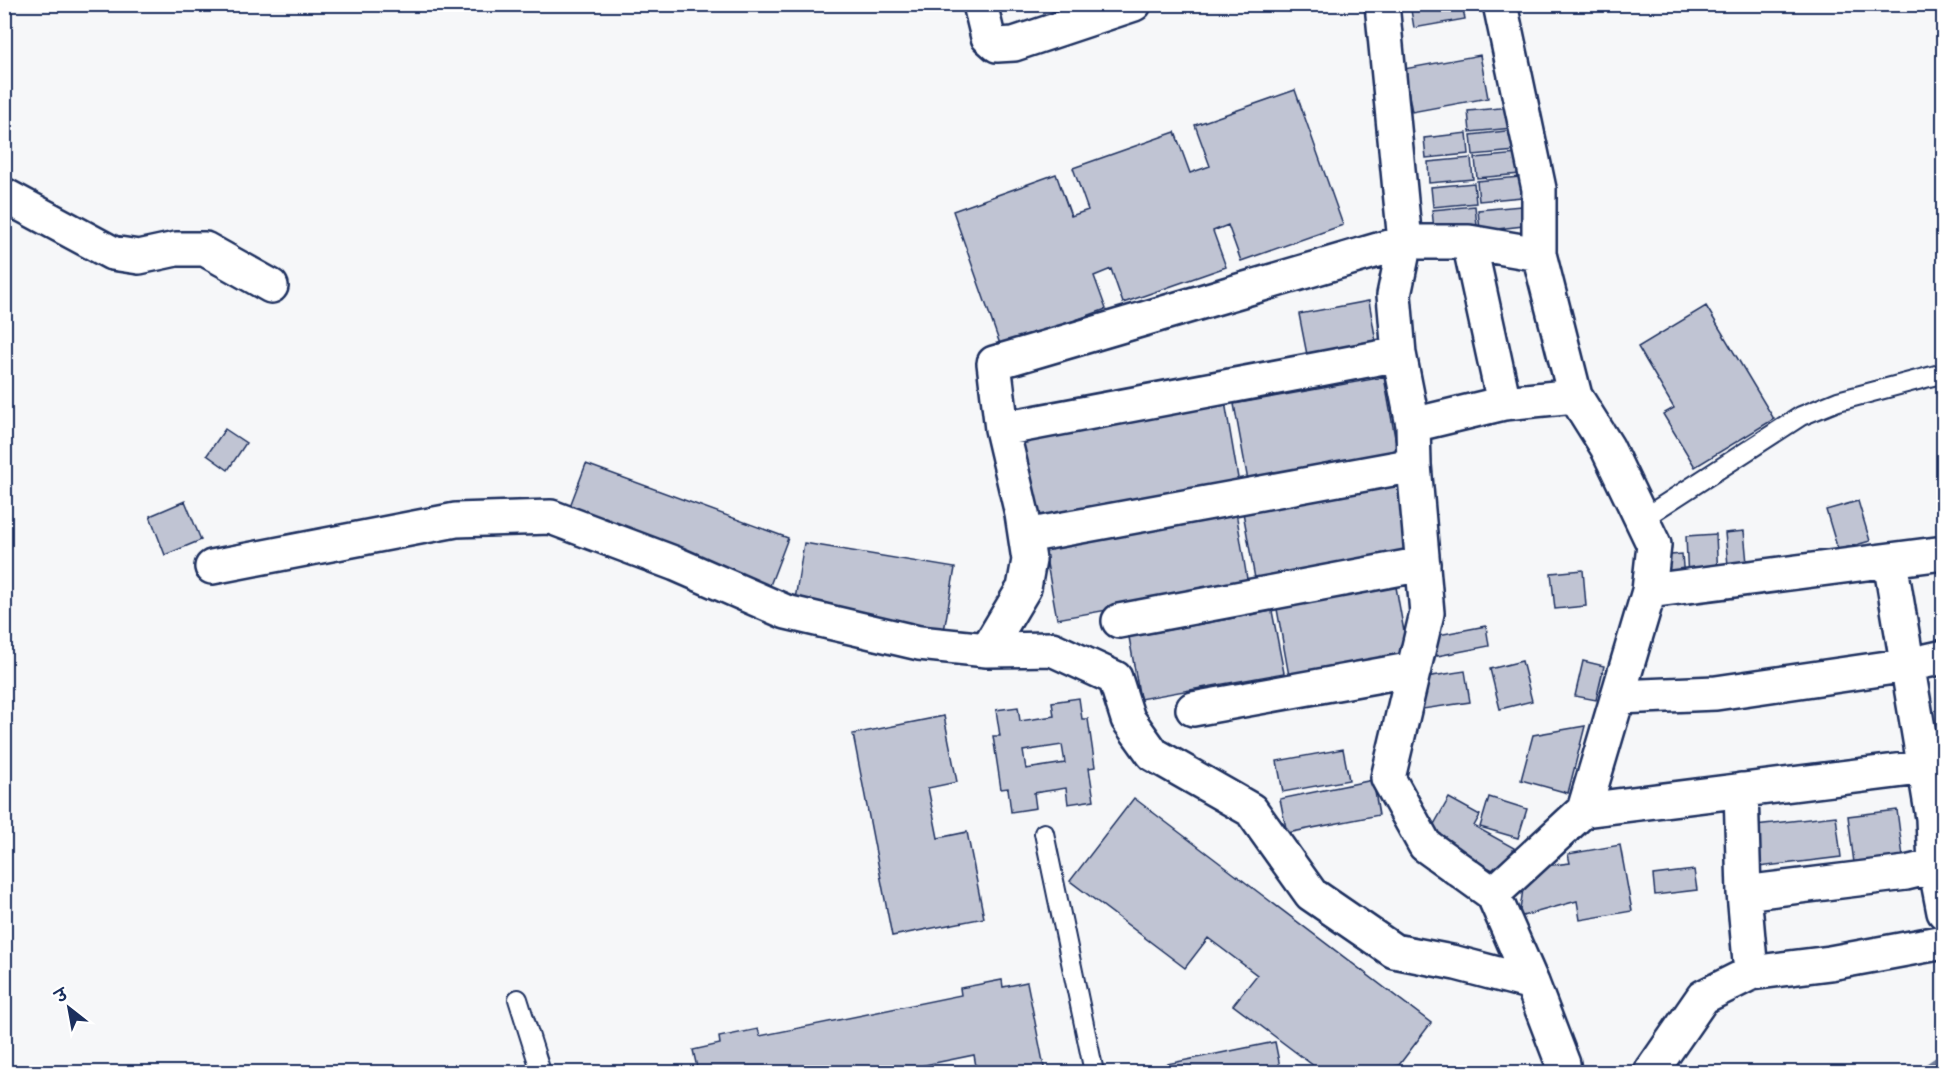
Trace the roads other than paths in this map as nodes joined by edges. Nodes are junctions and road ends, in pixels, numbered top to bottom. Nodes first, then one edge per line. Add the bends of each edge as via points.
1 (980, 4) edge
2 (1134, 4) edge
3 (1382, 4) edge
4 (1500, 4) edge
5 (4, 195) edge
6 (1405, 242) junction
7 (1469, 242) junction
8 (1539, 254) junction
9 (271, 286) dead end
10 (1399, 354) junction
11 (1944, 373) edge
12 (1575, 396) junction
13 (1504, 403) junction
14 (1413, 425) junction
15 (1002, 429) junction
16 (1414, 465) junction
17 (1642, 519) junction
18 (1026, 536) junction
19 (1944, 553) edge
20 (1890, 561) junction
21 (1423, 564) junction
22 (212, 567) dead end
23 (1649, 591) junction
24 (1119, 621) dead end
25 (987, 650) junction
26 (1944, 657) edge
27 (1908, 665) junction
28 (1414, 669) junction
29 (1618, 697) junction
30 (1193, 709) dead end
31 (1934, 766) edge
32 (1741, 790) junction
33 (1584, 810) junction
34 (1044, 833) dead end
35 (1935, 866) junction
36 (1744, 893) junction
37 (1493, 894) junction
38 (1944, 912) edge
39 (1944, 942) edge
40 (1751, 973) junction
41 (1532, 983) junction
42 (518, 999) dead end
43 (541, 1072) edge
44 (1094, 1072) edge
45 (1564, 1072) edge
46 (1652, 1072) edge

1 - 2 street via 988,37 997,45 1014,44
3 - 6 street
4 - 8 street via 1539,189
5 - 9 street via 112,253 139,257 176,249 205,249
6 - 7 street
6 - 10 street via 1394,296
6 - 15 street via 994,363
7 - 8 street
7 - 13 street
8 - 12 street
10 - 14 street
10 - 15 street
11 - 17 lane via 1838,401 1802,416
12 - 13 street
12 - 17 street
13 - 14 street
14 - 16 street
15 - 18 street
16 - 18 street
16 - 21 street
17 - 23 street via 1654,544
18 - 25 street via 1029,560 1024,588
19 - 20 street
20 - 23 street
20 - 27 street
21 - 24 street
21 - 28 street via 1427,613
22 - 25 street via 456,520 551,518 676,564 786,612 919,643
23 - 29 street
25 - 41 street via 1052,649 1115,678 1128,718 1153,754 1251,810 1311,894 1394,951
26 - 27 street
27 - 29 street via 1716,693
27 - 31 street
28 - 30 street
28 - 37 street via 1388,778 1425,845
29 - 33 street
31 - 32 street
31 - 35 street
32 - 33 street
32 - 36 street
33 - 37 street
34 - 44 lane
35 - 36 street
35 - 38 street
36 - 40 street
37 - 41 street
39 - 40 street
40 - 46 street via 1703,997
41 - 45 street
42 - 43 lane

